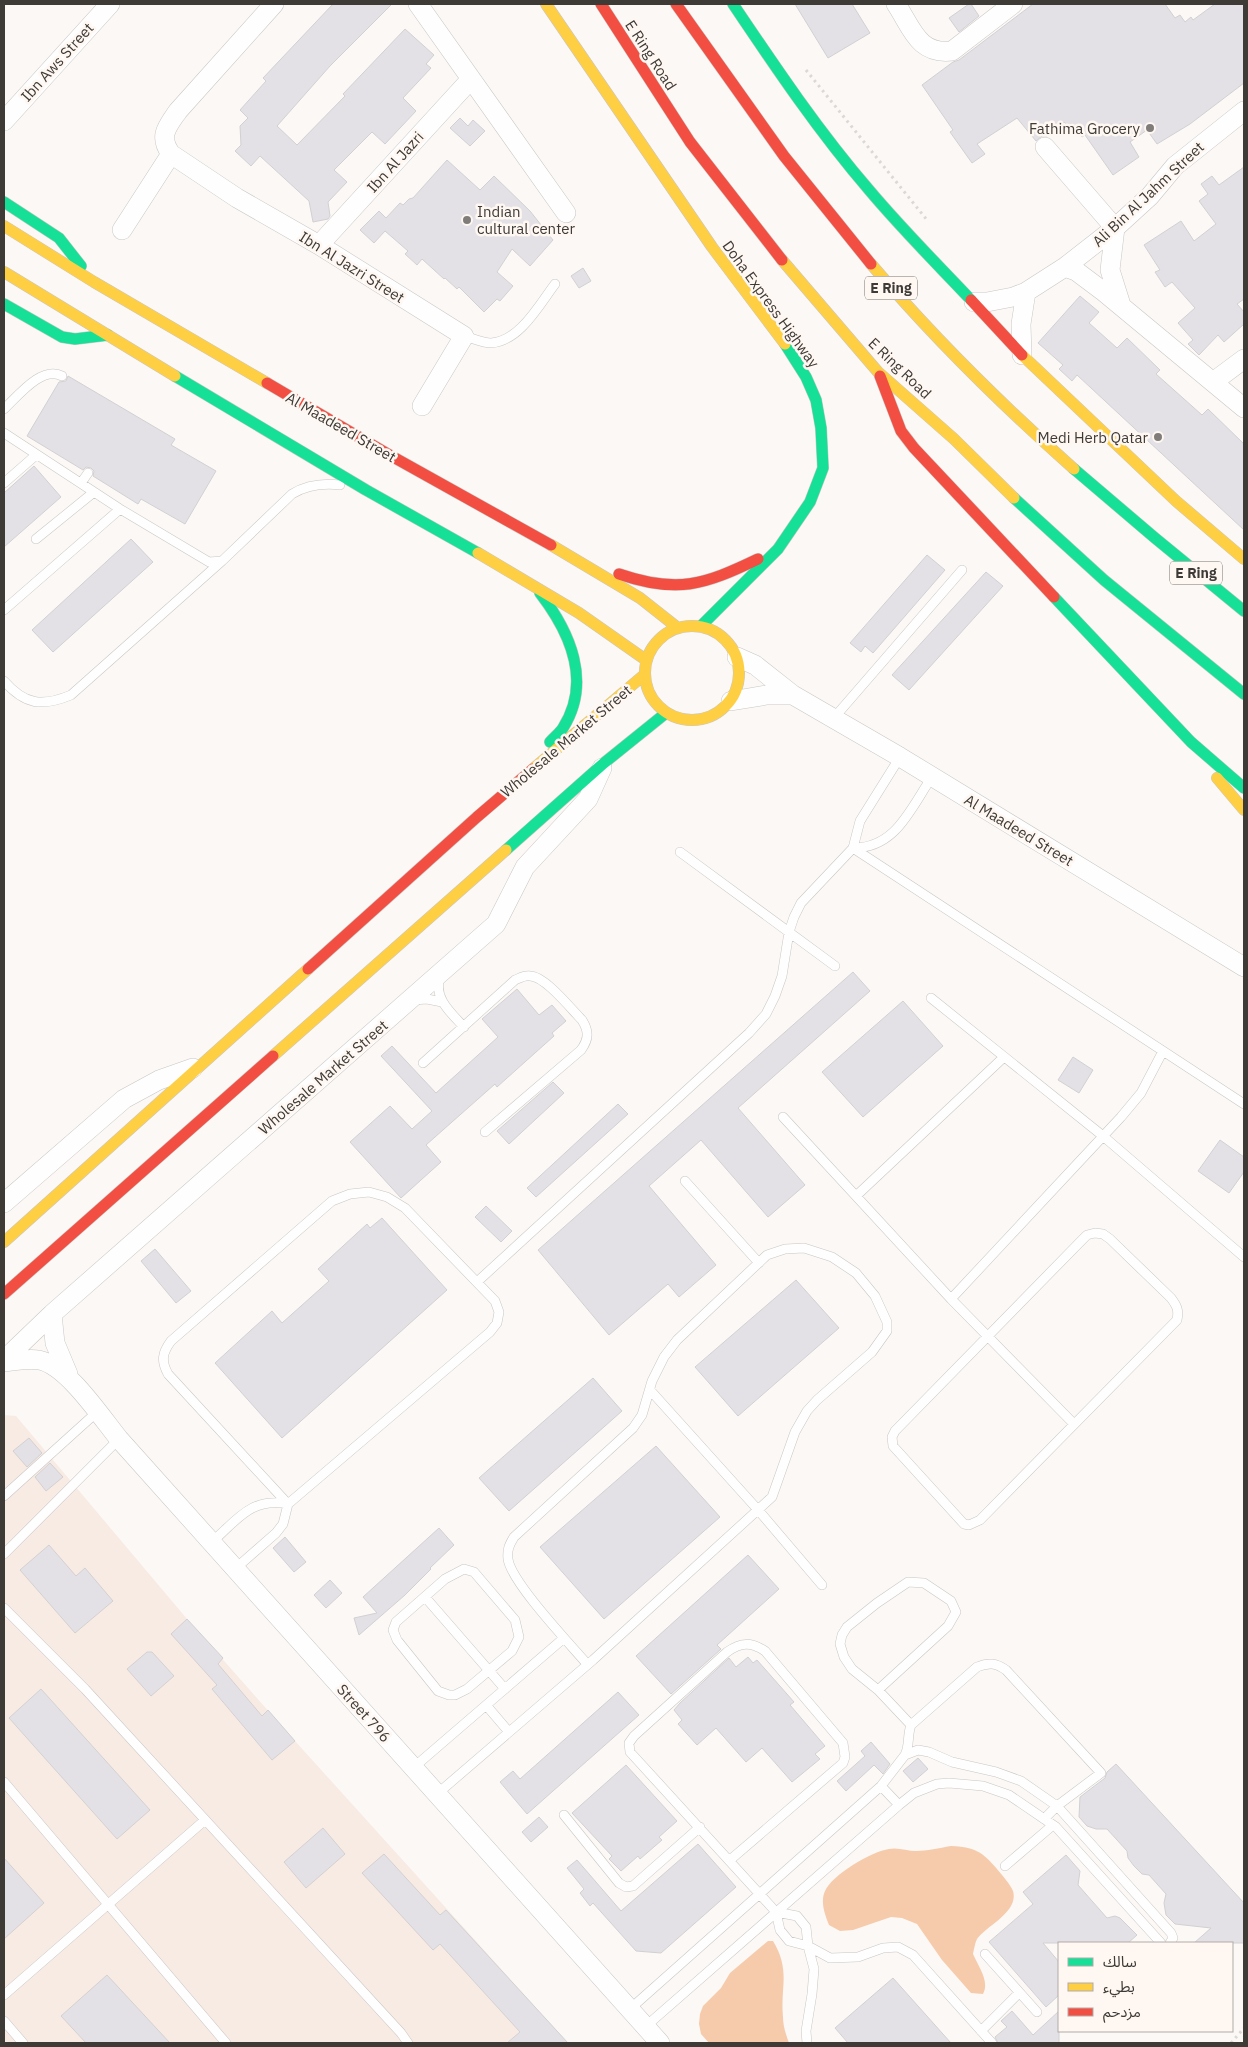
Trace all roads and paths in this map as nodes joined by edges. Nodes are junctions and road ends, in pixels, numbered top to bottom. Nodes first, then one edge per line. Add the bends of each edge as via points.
1 (109, 4) edge
2 (274, 4) edge
3 (418, 4) edge
4 (546, 4) edge
5 (601, 4) edge
6 (676, 4) edge
7 (733, 4) edge
8 (896, 4) edge
9 (1014, 4) edge
10 (804, 67) dead end
11 (471, 79) junction
12 (1244, 112) edge
13 (4, 121) edge
14 (1045, 147) dead end
15 (171, 154) junction
16 (4, 202) edge
17 (566, 213) dead end
18 (931, 225) dead end
19 (4, 226) edge
20 (1115, 228) junction
21 (122, 230) dead end
22 (320, 245) junction
23 (1065, 267) junction
24 (4, 272) edge
25 (94, 282) junction
26 (555, 284) dead end
27 (1026, 292) junction
28 (974, 302) junction
29 (4, 304) edge
30 (1121, 305) junction
31 (12, 317) dead end
32 (32, 321) junction
33 (108, 335) junction
34 (464, 336) junction
35 (1022, 355) junction
36 (1244, 359) edge
37 (878, 372) junction
38 (62, 376) dead end
39 (1213, 382) junction
40 (422, 406) dead end
41 (1244, 408) edge
42 (4, 409) edge
43 (4, 433) edge
44 (36, 455) junction
45 (88, 473) dead end
46 (4, 483) edge
47 (81, 484) junction
48 (365, 490) junction
49 (94, 492) junction
50 (120, 509) junction
51 (36, 539) dead end
52 (778, 549) junction
53 (566, 553) junction
54 (1244, 559) edge
55 (222, 561) junction
56 (962, 570) dead end
57 (532, 583) junction
58 (4, 610) edge
59 (1244, 611) edge
60 (700, 626) junction
61 (678, 628) junction
62 (737, 657) junction
63 (646, 660) junction
64 (644, 675) junction
65 (4, 681) edge
66 (1244, 694) edge
67 (794, 695) junction
68 (731, 701) junction
69 (666, 713) junction
70 (833, 719) junction
71 (1201, 751) junction
72 (900, 757) junction
73 (604, 763) junction
74 (932, 777) junction
75 (1244, 788) edge
76 (1244, 810) edge
77 (477, 817) junction
78 (853, 848) junction
79 (680, 852) dead end
80 (789, 932) junction
81 (835, 966) dead end
82 (1244, 967) edge
83 (441, 973) junction
84 (931, 998) dead end
85 (411, 1000) junction
86 (442, 1002) junction
87 (464, 1027) junction
88 (1163, 1051) junction
89 (1004, 1057) junction
90 (423, 1063) dead end
91 (196, 1067) junction
92 (1244, 1104) edge
93 (783, 1117) dead end
94 (485, 1132) dead end
95 (1104, 1136) junction
96 (686, 1181) dead end
97 (856, 1196) junction
98 (4, 1204) edge
99 (4, 1242) edge
100 (1244, 1257) edge
101 (759, 1263) junction
102 (477, 1282) junction
103 (4, 1294) edge
104 (951, 1299) junction
105 (52, 1314) junction
106 (988, 1337) junction
107 (4, 1361) edge
108 (71, 1380) junction
109 (650, 1390) junction
110 (97, 1412) junction
111 (1074, 1424) junction
112 (119, 1439) junction
113 (4, 1496) edge
114 (288, 1504) junction
115 (759, 1511) junction
116 (212, 1542) junction
117 (4, 1554) edge
118 (236, 1568) junction
119 (822, 1585) dead end
120 (425, 1597) junction
121 (4, 1608) edge
122 (564, 1638) junction
123 (587, 1664) junction
124 (488, 1671) junction
125 (505, 1689) junction
126 (878, 1690) junction
127 (486, 1705) junction
128 (911, 1725) junction
129 (509, 1732) junction
130 (905, 1755) junction
131 (413, 1768) junction
132 (4, 1782) edge
133 (881, 1786) junction
134 (437, 1794) junction
135 (899, 1805) junction
136 (1057, 1806) junction
137 (564, 1815) dead end
138 (1044, 1819) junction
139 (205, 1820) junction
140 (1053, 1825) junction
141 (700, 1827) junction
142 (730, 1860) junction
143 (1006, 1866) dead end
144 (759, 1893) junction
145 (108, 1905) junction
146 (776, 1912) junction
147 (1160, 1942) edge
148 (1171, 1942) edge
149 (808, 1946) junction
150 (985, 1954) dead end
151 (1019, 1993) junction
152 (4, 1995) edge
153 (630, 2009) junction
154 (1037, 2012) dead end
155 (4, 2021) edge
156 (645, 2027) junction
157 (1244, 2028) edge
158 (981, 2031) junction
159 (23, 2043) edge
160 (226, 2043) edge
161 (408, 2043) edge
162 (660, 2043) edge
163 (807, 2043) edge
164 (992, 2043) edge
165 (1231, 2043) edge

1 - 13 street, Ibn Aws Street
2 - 15 street via 167,127 165,146
3 - 11 street
4 - 52 main road, Doha Express Highway via 712,247 791,352 816,400 822,428 823,468 810,502
5 - 37 main road, E Ring Road via 690,142 797,279
6 - 59 main road, E Ring via 780,152 903,301 992,394 1074,469 1148,535
7 - 28 main road via 803,107 845,161
8 - 9 street via 923,46 942,52 952,51
10 - 18 path
11 - 17 street
11 - 22 street, Ibn Al Jazri
12 - 20 street, Ali Bin Al Jahm Street via 1175,166 1150,196
14 - 20 street
15 - 21 street
15 - 22 street, Ibn Al Jazri Street via 237,198
16 - 25 main road via 59,238
19 - 25 main road, Al Maadeed Street
20 - 23 street, Ali Bin Al Jahm Street
20 - 30 street via 1110,270
22 - 34 street, Ibn Al Jazri Street
23 - 27 street, Ali Bin Al Jahm Street
23 - 30 street via 1076,271
24 - 33 main road
25 - 53 main road, Al Maadeed Street via 386,453
26 - 34 lane via 523,326 505,340 489,343
27 - 28 street, Ali Bin Al Jahm Street via 1000,301
27 - 35 street via 1020,324
28 - 35 main road
29 - 32 main road
30 - 39 street
31 - 32 lane
32 - 33 main road via 62,337 75,340
33 - 48 main road
34 - 40 street
35 - 54 main road via 1169,495
36 - 39 street
37 - 66 main road, E Ring Road via 1104,580
37 - 71 main road via 899,425 914,448
38 - 42 lane via 51,373 38,378
39 - 41 street
43 - 44 lane
44 - 46 lane
44 - 47 lane
45 - 47 lane
47 - 49 lane
48 - 55 lane via 331,484 302,488
48 - 57 main road
49 - 50 lane
49 - 51 lane
50 - 55 lane via 200,559
50 - 58 lane
52 - 53 main road via 719,578 680,587 641,582
52 - 60 main road, Doha Express Highway
53 - 61 main road, Al Maadeed Street via 640,598
55 - 65 lane via 71,695 41,704 13,692
56 - 70 lane
57 - 63 main road via 589,618
57 - 77 main road via 566,630 575,658 577,694 563,728
60 - 61 main road
60 - 62 main road via 716,632 729,643
61 - 63 main road via 658,640
62 - 67 street, Al Maadeed Street via 755,665
62 - 68 main road via 738,687
63 - 64 main road
64 - 69 main road via 650,697
64 - 77 main road, Wholesale Market Street
67 - 68 street, Al Maadeed Street via 767,694
67 - 70 street, Al Maadeed Street
68 - 69 main road via 721,711 701,719 679,719
69 - 73 main road, Wholesale Market Street
70 - 72 street, Al Maadeed Street
71 - 75 main road
71 - 76 main road via 1218,779
72 - 74 street, Al Maadeed Street
72 - 78 lane via 860,820
73 - 83 street, Wholesale Market Street via 588,799 525,867 496,924
73 - 103 main road, Wholesale Market Street
74 - 78 lane via 890,836 875,845
74 - 82 street, Al Maadeed Street
77 - 91 main road, Wholesale Market Street
78 - 80 lane via 801,903
78 - 88 lane
79 - 80 lane
80 - 81 lane
80 - 102 lane via 782,976 766,1014
83 - 85 street, Wholesale Market Street
83 - 86 lane via 438,988
84 - 89 lane
85 - 86 lane
85 - 105 street, Wholesale Market Street
86 - 87 lane
87 - 90 lane
87 - 94 lane via 515,980 529,975 543,980 586,1027 588,1035 581,1050
88 - 92 lane
88 - 95 lane via 1141,1093
89 - 95 lane
89 - 97 lane
91 - 98 street, Wholesale Market Street via 159,1080 124,1099
91 - 99 main road, Wholesale Market Street
93 - 97 lane
95 - 100 lane
95 - 104 lane
96 - 101 lane
97 - 104 lane
101 - 109 lane via 677,1340 664,1357
101 - 115 lane via 767,1254 785,1249 804,1248 826,1254 856,1273 875,1296 888,1322 887,1332 872,1352 807,1411 795,1432 772,1497
102 - 114 lane via 495,1301 498,1312 497,1323 490,1332
102 - 114 lane via 405,1208 387,1197 369,1192 350,1194 332,1201 165,1348 163,1366 168,1374
104 - 106 lane
105 - 107 street, Wholesale Market Street
105 - 108 street, Street 796 via 55,1343
106 - 111 lane
106 - 111 lane via 895,1431 892,1438 893,1446 959,1520 975,1524
106 - 111 lane via 1087,1235 1095,1233 1110,1239 1171,1298 1176,1304 1177,1320
107 - 108 street, Street 796 via 40,1360 53,1365
108 - 110 street, Street 796
109 - 115 lane
109 - 122 lane via 642,1415 633,1428 524,1526 508,1548 511,1568 521,1585
110 - 112 street, Street 796
110 - 113 lane
112 - 116 street, Street 796
112 - 117 lane
114 - 116 lane via 274,1501 252,1507
114 - 118 lane via 280,1528
115 - 119 lane
115 - 123 lane
116 - 118 street, Street 796
118 - 131 street, Street 796
120 - 124 lane
120 - 124 lane via 396,1622 393,1635 438,1691 456,1695
120 - 124 lane via 445,1579 470,1570 515,1620 519,1638 512,1650
121 - 139 lane via 85,1689
122 - 123 lane
122 - 125 lane
123 - 129 lane
124 - 125 lane
125 - 127 lane
126 - 126 lane via 948,1626 956,1612 951,1602 924,1583 908,1582 847,1627 842,1635 840,1644 844,1657 862,1678
126 - 128 lane
127 - 129 lane
127 - 131 lane
128 - 130 lane
128 - 136 lane via 977,1667 991,1663 999,1665 1101,1773
129 - 134 lane
130 - 133 lane
130 - 136 lane via 918,1750 929,1752 952,1762 996,1772 1020,1782
131 - 134 street, Street 796
132 - 145 lane
133 - 135 lane
133 - 144 lane
134 - 153 street, Street 796
135 - 138 lane via 914,1793 937,1784 960,1783 1010,1795
135 - 146 lane
136 - 138 lane
136 - 148 lane via 1171,1933
137 - 141 lane via 626,1887 633,1886
138 - 140 lane
139 - 145 lane
139 - 161 lane
140 - 143 lane
140 - 147 lane
141 - 142 lane
141 - 142 lane via 630,1752 629,1743 727,1652 737,1645 755,1645 765,1651 843,1744 845,1757 843,1764
142 - 144 lane
144 - 146 lane
144 - 153 lane
145 - 152 lane
145 - 160 lane
146 - 149 lane via 780,1930 790,1942
146 - 149 lane via 797,1916 806,1927
146 - 156 lane
149 - 158 lane via 830,1958 841,1959 898,1947 913,1955
149 - 163 lane via 814,1969
150 - 151 lane
151 - 154 lane
151 - 158 lane
153 - 156 street, Street 796
155 - 159 lane
156 - 162 street, Street 796
157 - 165 path
158 - 164 lane

